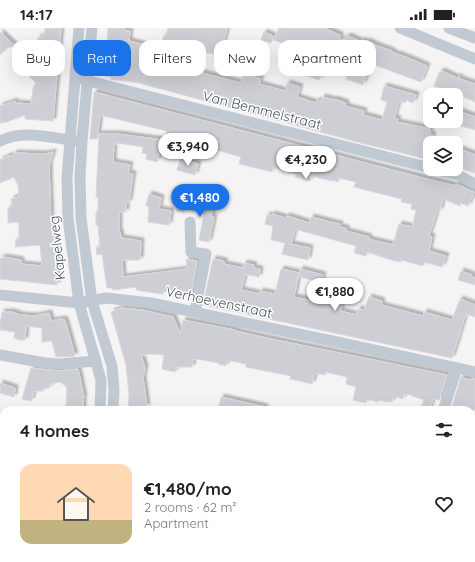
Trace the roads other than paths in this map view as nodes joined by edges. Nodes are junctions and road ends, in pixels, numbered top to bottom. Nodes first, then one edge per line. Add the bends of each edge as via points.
1 (79, 28) edge
2 (92, 28) edge
3 (400, 28) edge
4 (449, 28) edge
5 (475, 38) edge
6 (475, 59) edge
7 (75, 79) junction
8 (87, 80) junction
9 (70, 140) junction
10 (0, 141) edge
11 (82, 141) junction
12 (423, 166) edge
13 (460, 176) edge
14 (475, 184) edge
15 (190, 222) dead end
16 (0, 295) edge
17 (92, 301) junction
18 (78, 303) junction
19 (195, 312) junction
20 (0, 355) edge
21 (96, 361) junction
22 (457, 368) junction
23 (475, 372) edge
24 (100, 406) edge
25 (113, 406) edge
26 (445, 406) edge

1 - 7 street, Kapelweg
2 - 8 street, Kapelweg
3 - 6 street
4 - 5 street
7 - 8 street
7 - 9 street, Kapelweg
8 - 11 street, Kapelweg
8 - 12 street, Van Bemmelstraat
9 - 10 street via 26,134
9 - 11 street
9 - 18 street, Kapelweg via 67,178 68,218
11 - 17 street, Kapelweg via 81,218
13 - 14 street
15 - 19 street via 191,252 206,254
16 - 18 street, Verhoevenstraat
17 - 18 street, Verhoevenstraat
17 - 19 street, Verhoevenstraat via 114,298
17 - 25 street, Kapelweg via 112,366
18 - 21 street, Kapelweg
19 - 22 street, Verhoevenstraat
20 - 21 street via 59,364
21 - 24 street, Kapelweg via 101,380
22 - 23 street, Verhoevenstraat
22 - 26 street

